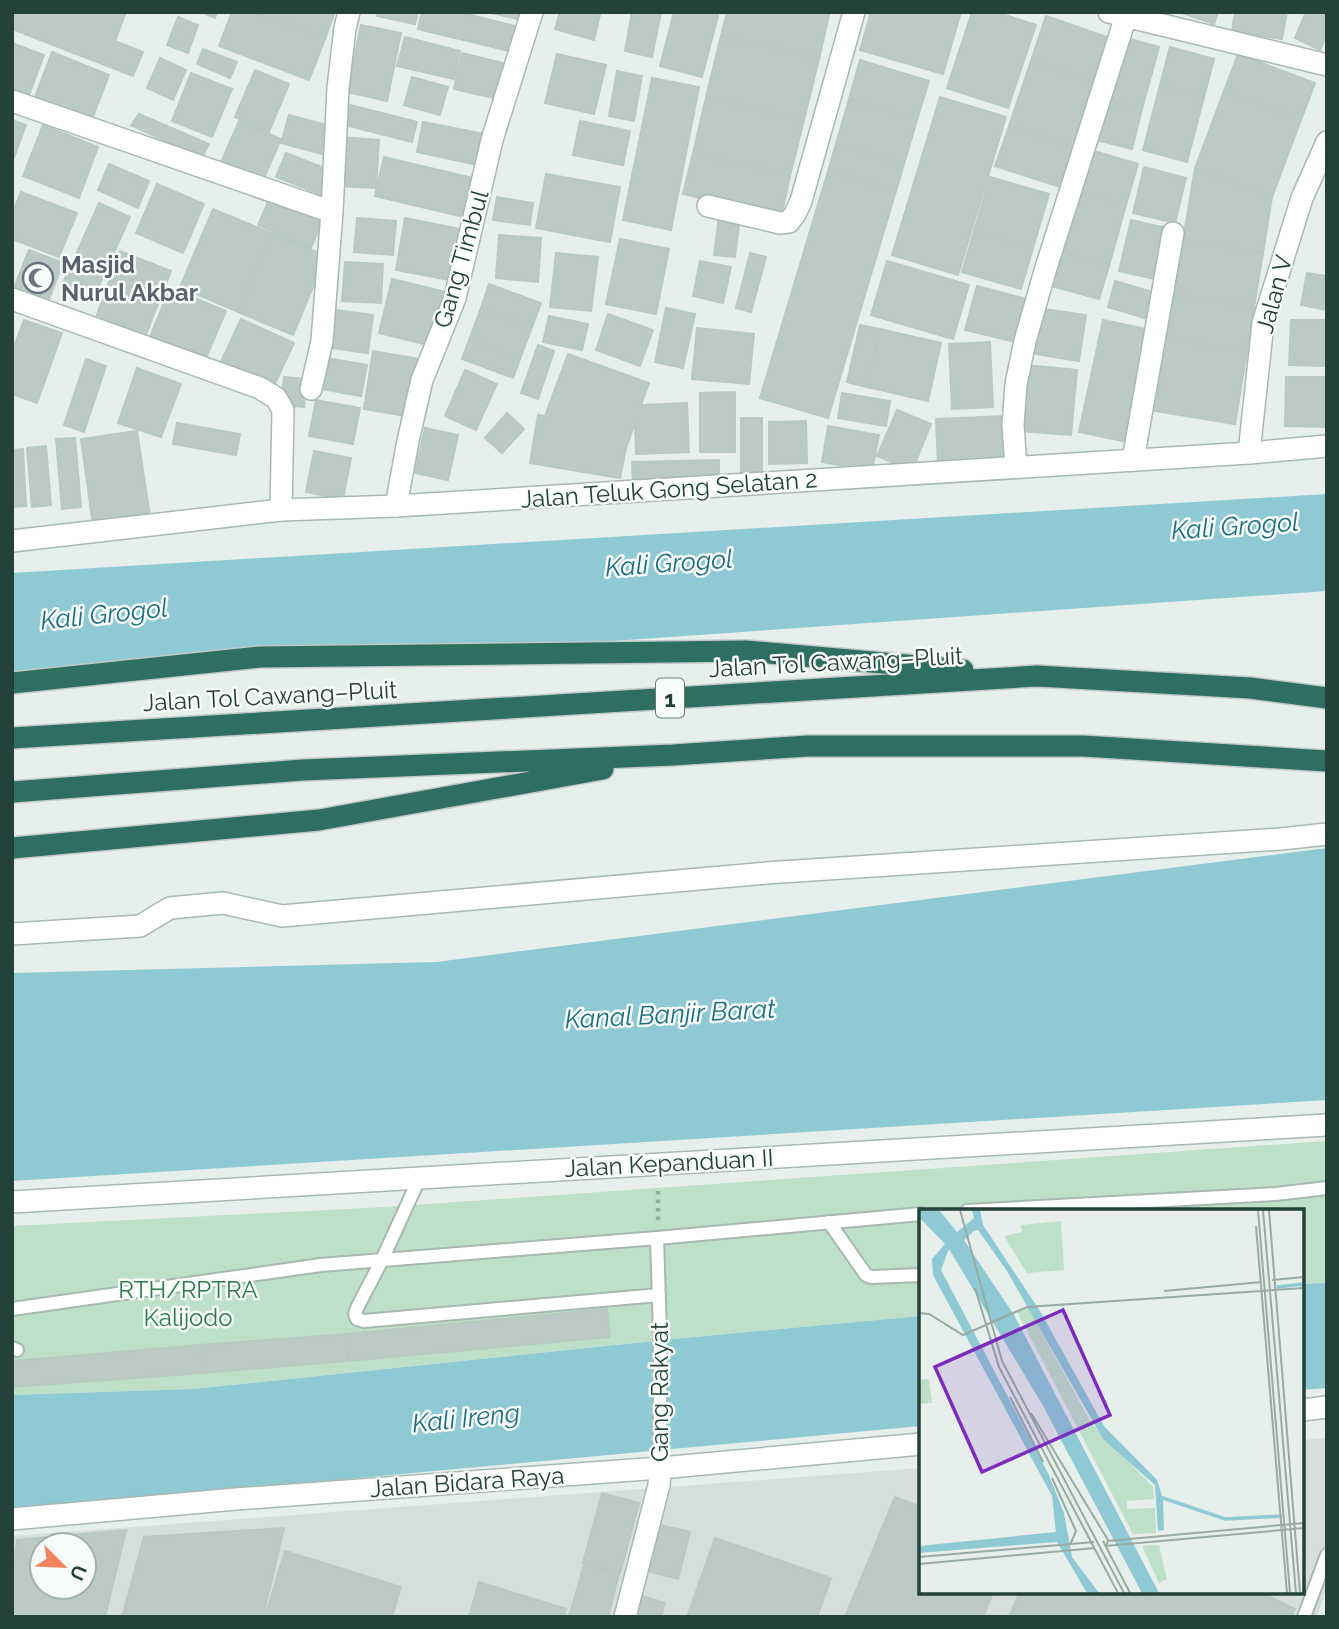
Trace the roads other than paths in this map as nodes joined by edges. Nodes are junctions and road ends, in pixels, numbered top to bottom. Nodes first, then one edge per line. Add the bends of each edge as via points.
1 (349, 12) edge
2 (532, 12) edge
3 (854, 12) edge
4 (1117, 14) edge
5 (1327, 65) edge
6 (12, 101) edge
7 (1327, 142) edge
8 (708, 206) dead end
9 (332, 212) junction
10 (1173, 233) dead end
11 (12, 299) edge
12 (311, 388) dead end
13 (1327, 446) edge
14 (1248, 453) junction
15 (1133, 460) junction
16 (1016, 467) junction
17 (396, 506) junction
18 (281, 510) junction
19 (12, 541) edge
20 (1037, 676) junction
21 (12, 683) edge
22 (1327, 698) edge
23 (12, 738) edge
24 (673, 755) junction
25 (1327, 761) edge
26 (12, 792) edge
27 (1327, 834) edge
28 (12, 848) edge
29 (12, 934) edge
30 (1327, 1125) edge
31 (420, 1177) junction
32 (1327, 1188) edge
33 (1188, 1198) junction
34 (12, 1202) edge
35 (1001, 1209) edge
36 (1180, 1209) edge
37 (919, 1214) edge
38 (829, 1222) junction
39 (657, 1238) junction
40 (382, 1260) junction
41 (919, 1275) edge
42 (659, 1295) junction
43 (12, 1309) edge
44 (1327, 1407) edge
45 (1304, 1409) edge
46 (919, 1444) edge
47 (661, 1462) junction
48 (12, 1519) edge
49 (1327, 1555) edge
50 (625, 1617) edge
51 (1304, 1617) edge

1 - 9 street via 338,88
2 - 17 street, Gang Timbul via 492,139 455,298 422,380
3 - 8 street via 804,189 789,222
4 - 5 street
4 - 16 street via 1025,341 1013,425
6 - 9 street
7 - 14 street, Jalan V via 1302,198 1263,323
9 - 12 street via 322,341
10 - 15 street
11 - 18 street via 260,388 276,398 283,410
13 - 14 street, Jalan Teluk Gong Selatan 2
14 - 15 street, Jalan Teluk Gong Selatan 2
15 - 16 street, Jalan Teluk Gong Selatan 2
16 - 17 street, Jalan Teluk Gong Selatan 2
17 - 18 street, Jalan Teluk Gong Selatan 2
18 - 19 street, Jalan Teluk Gong Selatan 2
20 - 21 highway via 746,651 260,657
20 - 22 highway, Jalan Tol Cawang–Pluit / 1 via 1250,688
20 - 23 highway, Jalan Tol Cawang–Pluit / 1
24 - 25 highway via 808,746 1083,746
24 - 26 highway via 303,770
24 - 28 highway via 319,820
27 - 29 street via 766,873 282,916 223,903 170,908 140,926
30 - 31 street, Jalan Kepanduan II
31 - 34 street, Jalan Kepanduan II
31 - 40 lane
32 - 33 lane
33 - 35 lane
33 - 36 lane
37 - 38 lane
38 - 39 lane
38 - 41 lane via 866,1275
39 - 40 lane
39 - 42 lane, Gang Rakyat
40 - 42 lane via 355,1314 357,1319
40 - 43 lane
42 - 47 lane, Gang Rakyat
44 - 45 street
46 - 47 street, Jalan Bidara Raya
47 - 48 street, Jalan Bidara Raya
47 - 50 street, Gang Rakyat
49 - 51 lane

